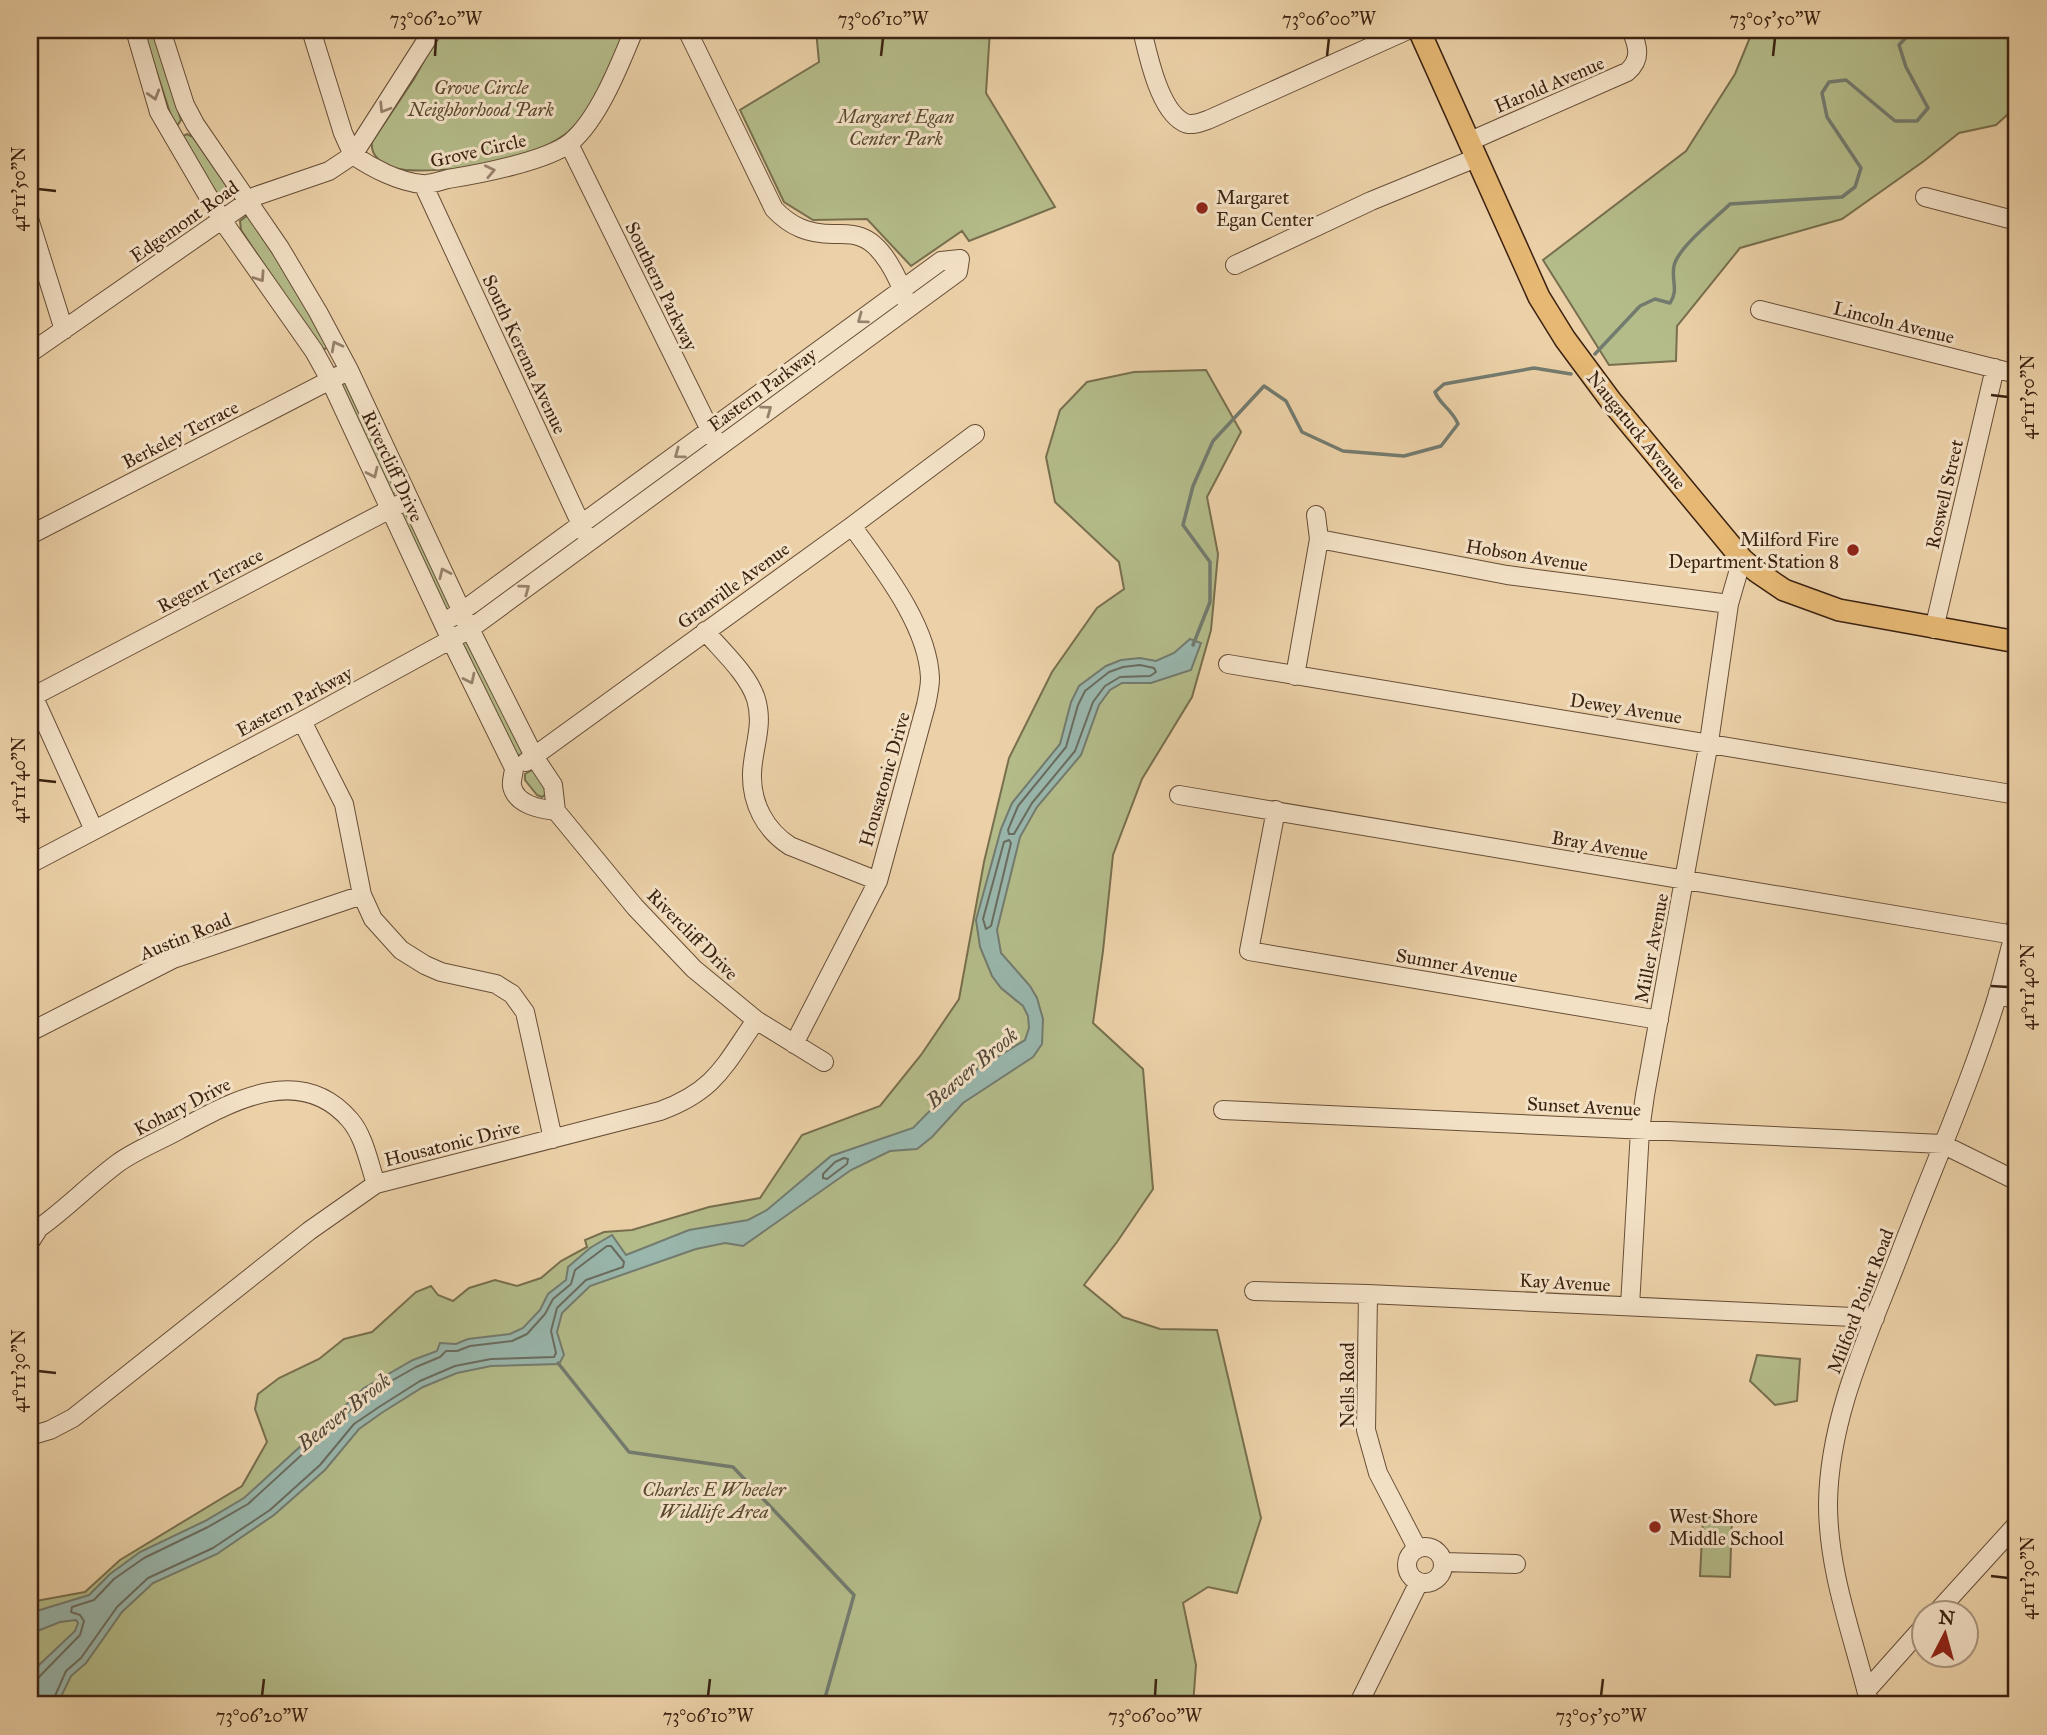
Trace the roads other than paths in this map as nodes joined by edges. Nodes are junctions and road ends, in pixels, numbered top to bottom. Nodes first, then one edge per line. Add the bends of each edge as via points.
1 (135, 30) edge
2 (160, 30) edge
3 (311, 30) edge
4 (433, 30) edge
5 (634, 30) edge
6 (1142, 30) edge
7 (1408, 30) edge
8 (1419, 30) edge
9 (1631, 30) edge
10 (686, 33) edge
11 (195, 124) junction
12 (172, 134) junction
13 (569, 144) junction
14 (1472, 150) junction
15 (353, 155) junction
16 (423, 184) junction
17 (1925, 197) dead end
18 (249, 201) junction
19 (222, 220) junction
20 (2017, 221) edge
21 (30, 222) edge
22 (1235, 265) dead end
23 (902, 290) junction
24 (908, 309) junction
25 (1760, 310) dead end
26 (64, 330) junction
27 (30, 353) edge
28 (1995, 368) junction
29 (349, 370) junction
30 (2017, 373) edge
31 (330, 380) junction
32 (975, 434) dead end
33 (714, 439) junction
34 (409, 499) junction
35 (390, 509) junction
36 (1316, 515) dead end
37 (581, 525) junction
38 (852, 526) junction
39 (30, 535) edge
40 (1319, 539) junction
41 (589, 542) junction
42 (1742, 559) junction
43 (1729, 604) junction
44 (462, 612) junction
45 (470, 629) junction
46 (1934, 629) junction
47 (447, 631) junction
48 (705, 631) junction
49 (2017, 642) edge
50 (1228, 664) dead end
51 (1295, 676) junction
52 (31, 695) edge
53 (302, 721) junction
54 (1709, 742) junction
55 (535, 758) junction
56 (514, 768) junction
57 (1179, 795) dead end
58 (2017, 795) edge
59 (1276, 810) junction
60 (556, 811) junction
61 (94, 830) junction
62 (30, 864) edge
63 (878, 881) junction
64 (1685, 881) junction
65 (362, 895) junction
66 (2015, 928) edge
67 (1998, 993) junction
68 (2017, 1001) edge
69 (756, 1020) junction
70 (1659, 1020) junction
71 (30, 1032) edge
72 (794, 1044) junction
73 (824, 1062) dead end
74 (1223, 1110) dead end
75 (1640, 1130) junction
76 (553, 1139) junction
77 (1942, 1144) junction
78 (2017, 1181) edge
79 (376, 1184) junction
80 (30, 1242) edge
81 (1254, 1292) dead end
82 (1368, 1294) junction
83 (1630, 1306) junction
84 (1875, 1318) junction
85 (30, 1436) edge
86 (2017, 1524) edge
87 (1417, 1548) junction
88 (1443, 1562) junction
89 (1516, 1564) dead end
90 (1419, 1582) junction
91 (1950, 1598) edge
92 (1910, 1644) edge
93 (1868, 1698) edge
94 (1358, 1705) edge

1 -> 12 street, Rivercliff Drive via 159,112
2 - 11 street, Rivercliff Drive
3 - 15 street
4 -> 15 street, Edgemont Road
5 - 13 street, Grove Circle via 614,79 583,130
6 - 7 street via 1167,105 1181,122 1193,124
8 - 14 main road, Naugatuck Avenue
9 - 14 street, Harold Avenue via 1638,55 1632,68 1619,78
10 - 23 street via 774,209 806,232 866,239 881,253
11 - 12 street
11 - 18 street, Rivercliff Drive
12 - 19 street, Rivercliff Drive
16 -> 13 street, Grove Circle via 497,170
13 - 33 street, Southern Parkway
14 - 22 street, Harold Avenue
14 - 42 main road, Naugatuck Avenue via 1552,319 1611,401
15 - 16 street, Grove Circle via 374,169
15 - 18 street, Edgemont Road via 329,170
16 - 37 street, South Kerema Avenue
17 - 20 street
18 - 19 street, Edgemont Road
29 -> 18 street, Rivercliff Drive
19 - 26 street, Edgemont Road
19 -> 31 street, Rivercliff Drive
21 - 26 street
23 - 24 street
23 - 24 street, Eastern Parkway via 941,261 960,258 958,272
23 -> 33 street, Eastern Parkway
33 -> 24 street, Eastern Parkway
25 - 28 street, Lincoln Avenue
26 - 27 street, Edgemont Road
28 - 30 street, Lincoln Avenue
28 - 46 street, Roswell Street
29 - 31 street, Berkeley Terrace
29 - 34 street, Rivercliff Drive
31 -> 35 street, Rivercliff Drive
31 - 39 street, Berkeley Terrace
32 - 38 street, Granville Avenue
33 -> 37 street, Eastern Parkway
33 - 41 street, Eastern Parkway
34 - 35 street, Regent Terrace
44 -> 34 street, Rivercliff Drive
35 - 47 street, Rivercliff Drive
35 - 52 street, Regent Terrace
36 - 40 street
37 - 41 street, South Kerema Avenue
37 - 44 street, Eastern Parkway
38 - 48 street, Granville Avenue
38 - 63 street, Housatonic Drive via 919,630 930,680
40 - 43 street, Hobson Avenue via 1507,575
40 - 51 street
45 -> 41 street, Eastern Parkway
42 - 43 street, Miller Avenue
42 - 46 main road, Naugatuck Avenue via 1784,590 1811,601
43 - 54 street, Miller Avenue
44 - 45 street, Rivercliff Drive
44 - 47 street, Eastern Parkway
45 - 47 street, Eastern Parkway
45 - 55 street, Rivercliff Drive
46 - 49 main road, Naugatuck Avenue
47 - 53 street, Eastern Parkway
47 -> 56 street, Rivercliff Drive
48 - 55 street, Granville Avenue
48 - 63 street via 756,697 760,722 752,773 754,798 765,822 790,846
50 - 51 street, Dewey Avenue
51 - 54 street, Dewey Avenue
52 - 61 street
53 - 61 street, Eastern Parkway
53 - 65 street via 344,804
54 - 58 street, Dewey Avenue
54 - 64 street, Miller Avenue
55 - 56 street, Granville Avenue
55 - 60 street, Rivercliff Drive via 553,785
56 - 60 street, Rivercliff Drive via 512,786 520,800
57 - 59 street, Bray Avenue
59 - 64 street, Bray Avenue
59 - 70 street, Sumner Avenue via 1249,951
60 - 69 street, Rivercliff Drive via 643,916 694,969
61 - 62 street, Eastern Parkway
63 - 72 street, Housatonic Drive
64 - 66 street, Bray Avenue
64 - 70 street, Miller Avenue
65 - 71 street, Austin Road via 173,959
65 - 76 street via 373,919 412,958 441,972 496,984 519,1002 529,1026
66 - 67 street, Milford Point Road
67 - 68 street
67 - 77 street, Milford Point Road
69 - 72 street, Rivercliff Drive
69 - 76 street, Housatonic Drive via 717,1077 696,1095 660,1111
70 - 75 street, Miller Avenue
72 - 73 street, Rivercliff Drive
74 - 75 street, Sunset Avenue
75 - 77 street, Sunset Avenue
75 - 83 street, Miller Avenue
76 - 79 street, Housatonic Drive
77 - 78 street
77 - 84 street, Milford Point Road
79 - 80 street, Kohary Drive via 359,1135 344,1114 306,1093 272,1090 229,1102 120,1162 39,1228
79 - 85 street, Housatonic Drive via 302,1236 73,1418
81 - 82 street, Kay Avenue
82 - 83 street, Kay Avenue
82 - 87 street, Nells Road via 1366,1430 1378,1473
83 - 84 street, Kay Avenue
84 - 93 street, Milford Point Road via 1839,1419 1828,1503 1832,1561
86 - 91 street
87 - 88 street via 1433,1549
87 - 90 street via 1406,1563 1409,1574
88 - 89 street
88 - 90 street via 1437,1579
90 - 94 street
92 - 93 street

